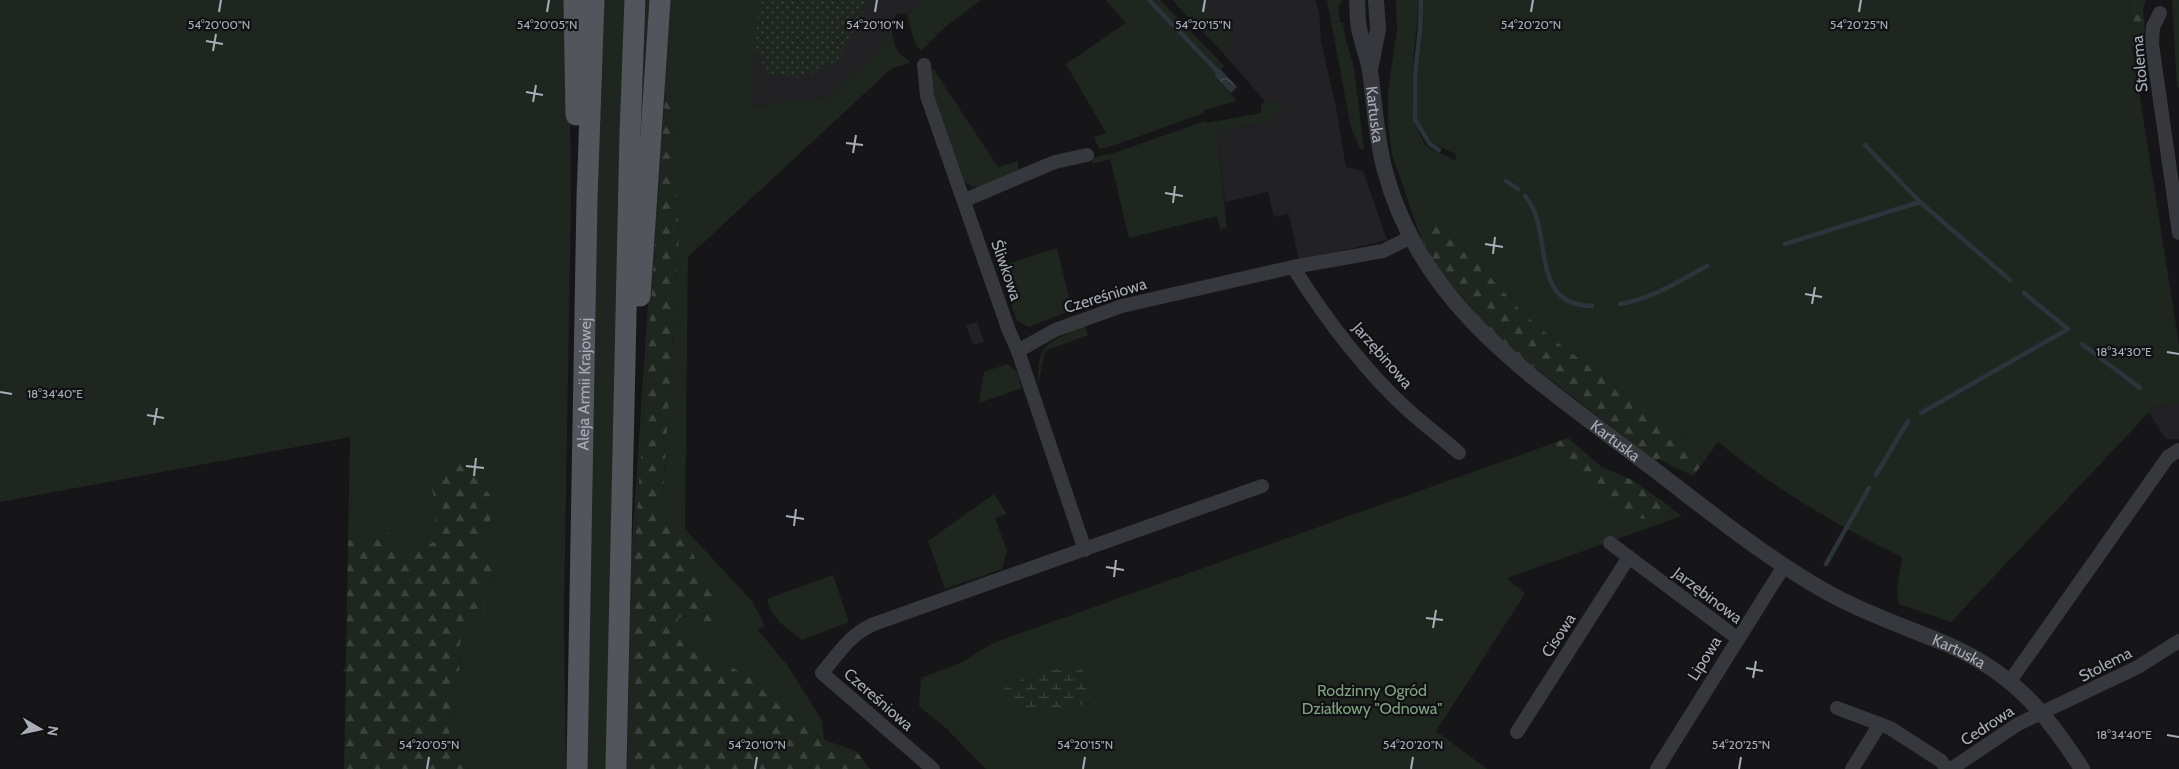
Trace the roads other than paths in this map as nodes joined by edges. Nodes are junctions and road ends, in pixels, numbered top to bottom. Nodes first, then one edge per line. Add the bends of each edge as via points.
1 (574, 0) edge
2 (594, 0) edge
3 (635, 0) edge
4 (660, 0) edge
5 (1357, 0) edge
6 (1376, 0) edge
7 (2160, 12) dead end
8 (924, 65) dead end
9 (1370, 70) junction
10 (1087, 155) dead end
11 (587, 198) junction
12 (965, 200) junction
13 (2179, 233) edge
14 (1411, 237) junction
15 (1293, 267) junction
16 (1018, 351) junction
17 (626, 363) junction
18 (2179, 450) edge
19 (1459, 453) dead end
20 (1262, 486) dead end
21 (1610, 543) dead end
22 (1085, 550) junction
23 (1629, 557) junction
24 (1784, 566) junction
25 (1737, 638) junction
26 (2179, 641) edge
27 (2010, 681) junction
28 (1837, 708) dead end
29 (2043, 713) junction
30 (1880, 724) junction
31 (1517, 732) dead end
32 (577, 769) edge
33 (616, 769) edge
34 (933, 769) edge
35 (1657, 769) edge
36 (1852, 769) edge
37 (1947, 769) edge
38 (1951, 769) edge
39 (2082, 769) edge

1 - 11 main road via 577,176
2 - 11 main road, Aleja Armii Krajowej
3 - 17 main road
4 - 17 main road via 637,342
5 - 9 street, Kartuska via 1359,30
6 - 9 street, Kartuska via 1378,28
7 - 13 street, Stolema via 2153,27 2152,44
8 - 12 street, Śliwkowa via 927,96
9 - 14 street, Kartuska via 1384,164
10 - 12 street via 1055,162
11 - 32 main road, Aleja Armii Krajowej
12 - 16 street, Śliwkowa
14 - 15 street, Czereśniowa via 1382,251
14 - 24 street, Kartuska via 1445,292 1489,340 1610,436
15 - 16 street, Czereśniowa via 1122,306 1055,330
15 - 19 street, Jarzębinowa via 1373,374
16 - 22 street
17 - 33 main road
18 - 27 street via 2168,457
20 - 22 street, Czereśniowa
21 - 23 street, Jarzębinowa
22 - 34 street, Czereśniowa via 862,629 849,639 822,673
23 - 25 street, Jarzębinowa
23 - 31 street, Cisowa
24 - 25 street, Lipowa
24 - 27 street, Kartuska via 1839,599 1970,655
25 - 35 street, Lipowa
26 - 29 street, Stolema via 2138,667
27 - 29 street, Kartuska
28 - 30 street
29 - 38 street, Cedrowa via 2018,724
29 - 39 street, Kartuska
30 - 36 street
30 - 37 street via 1941,761

